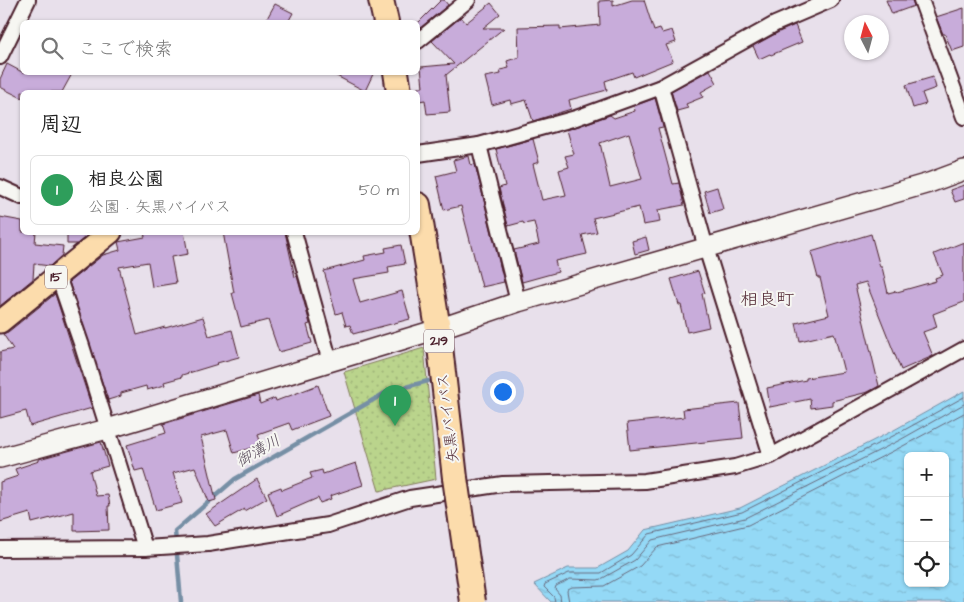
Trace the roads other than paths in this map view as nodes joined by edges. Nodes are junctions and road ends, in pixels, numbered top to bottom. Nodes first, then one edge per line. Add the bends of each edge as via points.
1 (28, 0) edge
2 (382, 0) edge
3 (468, 0) edge
4 (831, 0) edge
5 (921, 0) edge
6 (386, 20) edge
7 (420, 39) edge
8 (0, 57) edge
9 (396, 75) edge
10 (661, 87) junction
11 (399, 90) edge
12 (964, 117) edge
13 (479, 145) junction
14 (420, 154) edge
15 (964, 170) edge
16 (0, 187) edge
17 (20, 196) edge
18 (420, 217) edge
19 (107, 235) edge
20 (295, 235) edge
21 (706, 248) junction
22 (58, 276) junction
23 (518, 302) junction
24 (0, 322) edge
25 (438, 329) junction
26 (964, 349) edge
27 (330, 362) junction
28 (107, 429) junction
29 (771, 456) junction
30 (0, 458) edge
31 (145, 548) junction
32 (0, 549) edge
33 (473, 602) edge

1 - 8 street
2 - 6 highway
3 - 7 street
4 - 10 street via 775,24
5 - 12 street
9 - 11 highway
10 - 13 street via 576,118
10 - 21 street
13 - 14 street
13 - 23 street
15 - 21 street
16 - 17 street
18 - 25 highway, 矢黒バイパス / 219
19 - 22 main road, 15
20 - 27 street
21 - 23 street
21 - 29 street
22 - 24 main road, 15
22 - 28 street
23 - 25 street
25 - 27 street
25 - 33 highway, 矢黒バイパス / 219, bridge
26 - 29 street
27 - 28 street
28 - 30 street
28 - 31 street
29 - 31 street via 735,467 645,481 503,484 420,496 328,525 208,544
31 - 32 street

